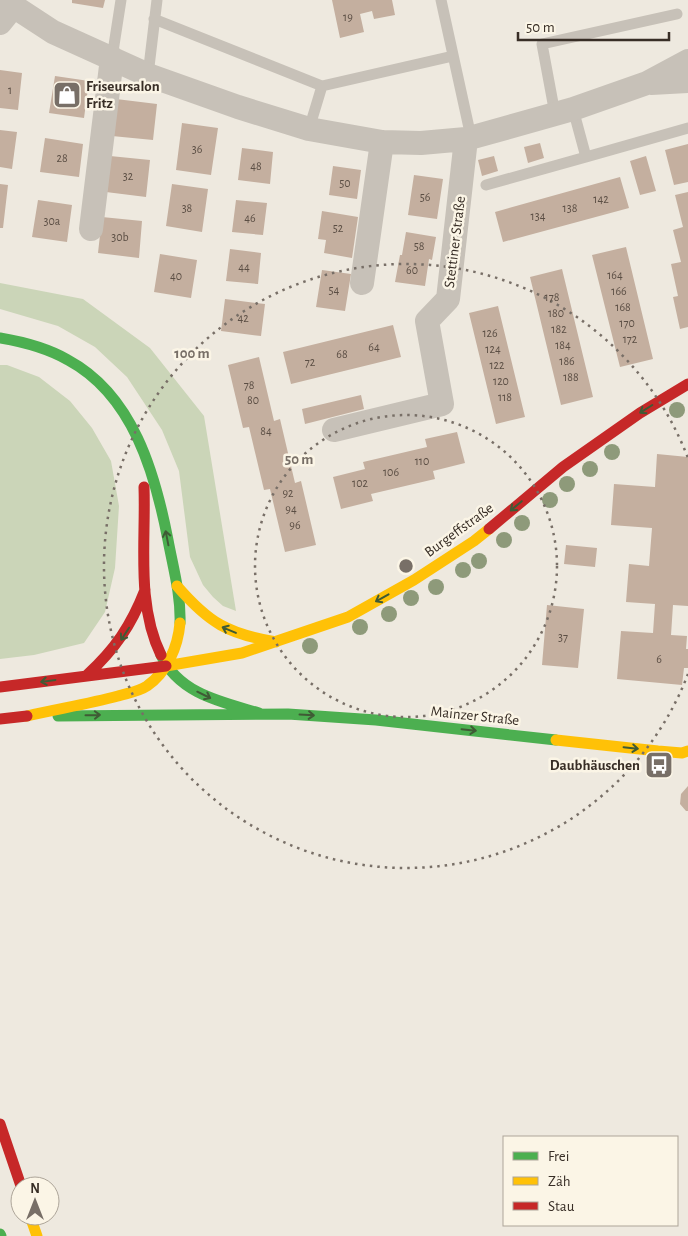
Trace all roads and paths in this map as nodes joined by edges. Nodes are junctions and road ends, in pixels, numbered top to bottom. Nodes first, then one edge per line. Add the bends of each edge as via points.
1 (121, 0) edge
2 (157, 0) edge
3 (441, 0) edge
4 (6, 10) edge
5 (677, 14) dead end
6 (154, 19) junction
7 (453, 56) junction
8 (112, 58) junction
9 (688, 61) edge
10 (148, 74) junction
11 (688, 81) edge
12 (647, 83) junction
13 (322, 86) junction
14 (564, 112) junction
15 (688, 128) edge
16 (309, 129) junction
17 (469, 138) junction
18 (382, 142) junction
19 (586, 157) junction
20 (486, 185) dead end
21 (91, 229) dead end
22 (362, 283) dead end
23 (0, 338) edge
24 (688, 384) edge
25 (334, 430) dead end
26 (140, 445) junction
27 (177, 586) junction
28 (145, 590) junction
29 (276, 642) junction
30 (166, 666) junction
31 (87, 675) junction
32 (0, 687) edge
33 (259, 713) junction
34 (27, 716) junction
35 (0, 719) edge
36 (688, 751) edge
37 (0, 1124) edge
38 (17, 1176) edge

1 - 8 lane
2 - 6 lane
3 - 7 lane
4 - 8 street
5 - 14 lane via 542,44
6 - 10 lane
6 - 13 lane
7 - 13 lane
7 - 17 lane
8 - 10 street
8 - 21 street
9 - 12 street
10 - 16 street
11 - 12 street
12 - 14 street
13 - 16 lane
14 - 17 street
14 - 19 lane
15 - 19 lane
16 - 18 street
17 - 18 street via 421,143
17 - 25 street, Stettiner Straße via 448,298 427,321 442,404
18 - 22 street
19 - 20 lane
23 - 26 main road via 44,348 85,371 118,404
24 -> 29 main road, Burgeffstraße via 640,413 563,468 474,541 414,580 348,617
27 -> 26 main road via 158,492
26 - 28 main road via 145,493
29 -> 27 main road via 247,638 220,626 196,608
27 - 30 main road via 179,629 175,648
28 - 30 main road via 156,646
28 -> 31 main road via 123,637
29 - 30 main road, Burgeffstraße via 220,657
30 - 31 main road, Burgeffstraße
30 -> 33 main road via 180,681 202,694
30 - 34 main road via 144,688
31 -> 32 main road, Burgeffstraße
34 -> 33 main road
33 -> 36 main road, Mainzer Straße via 376,720 658,751
34 - 35 main road
37 - 38 main road

